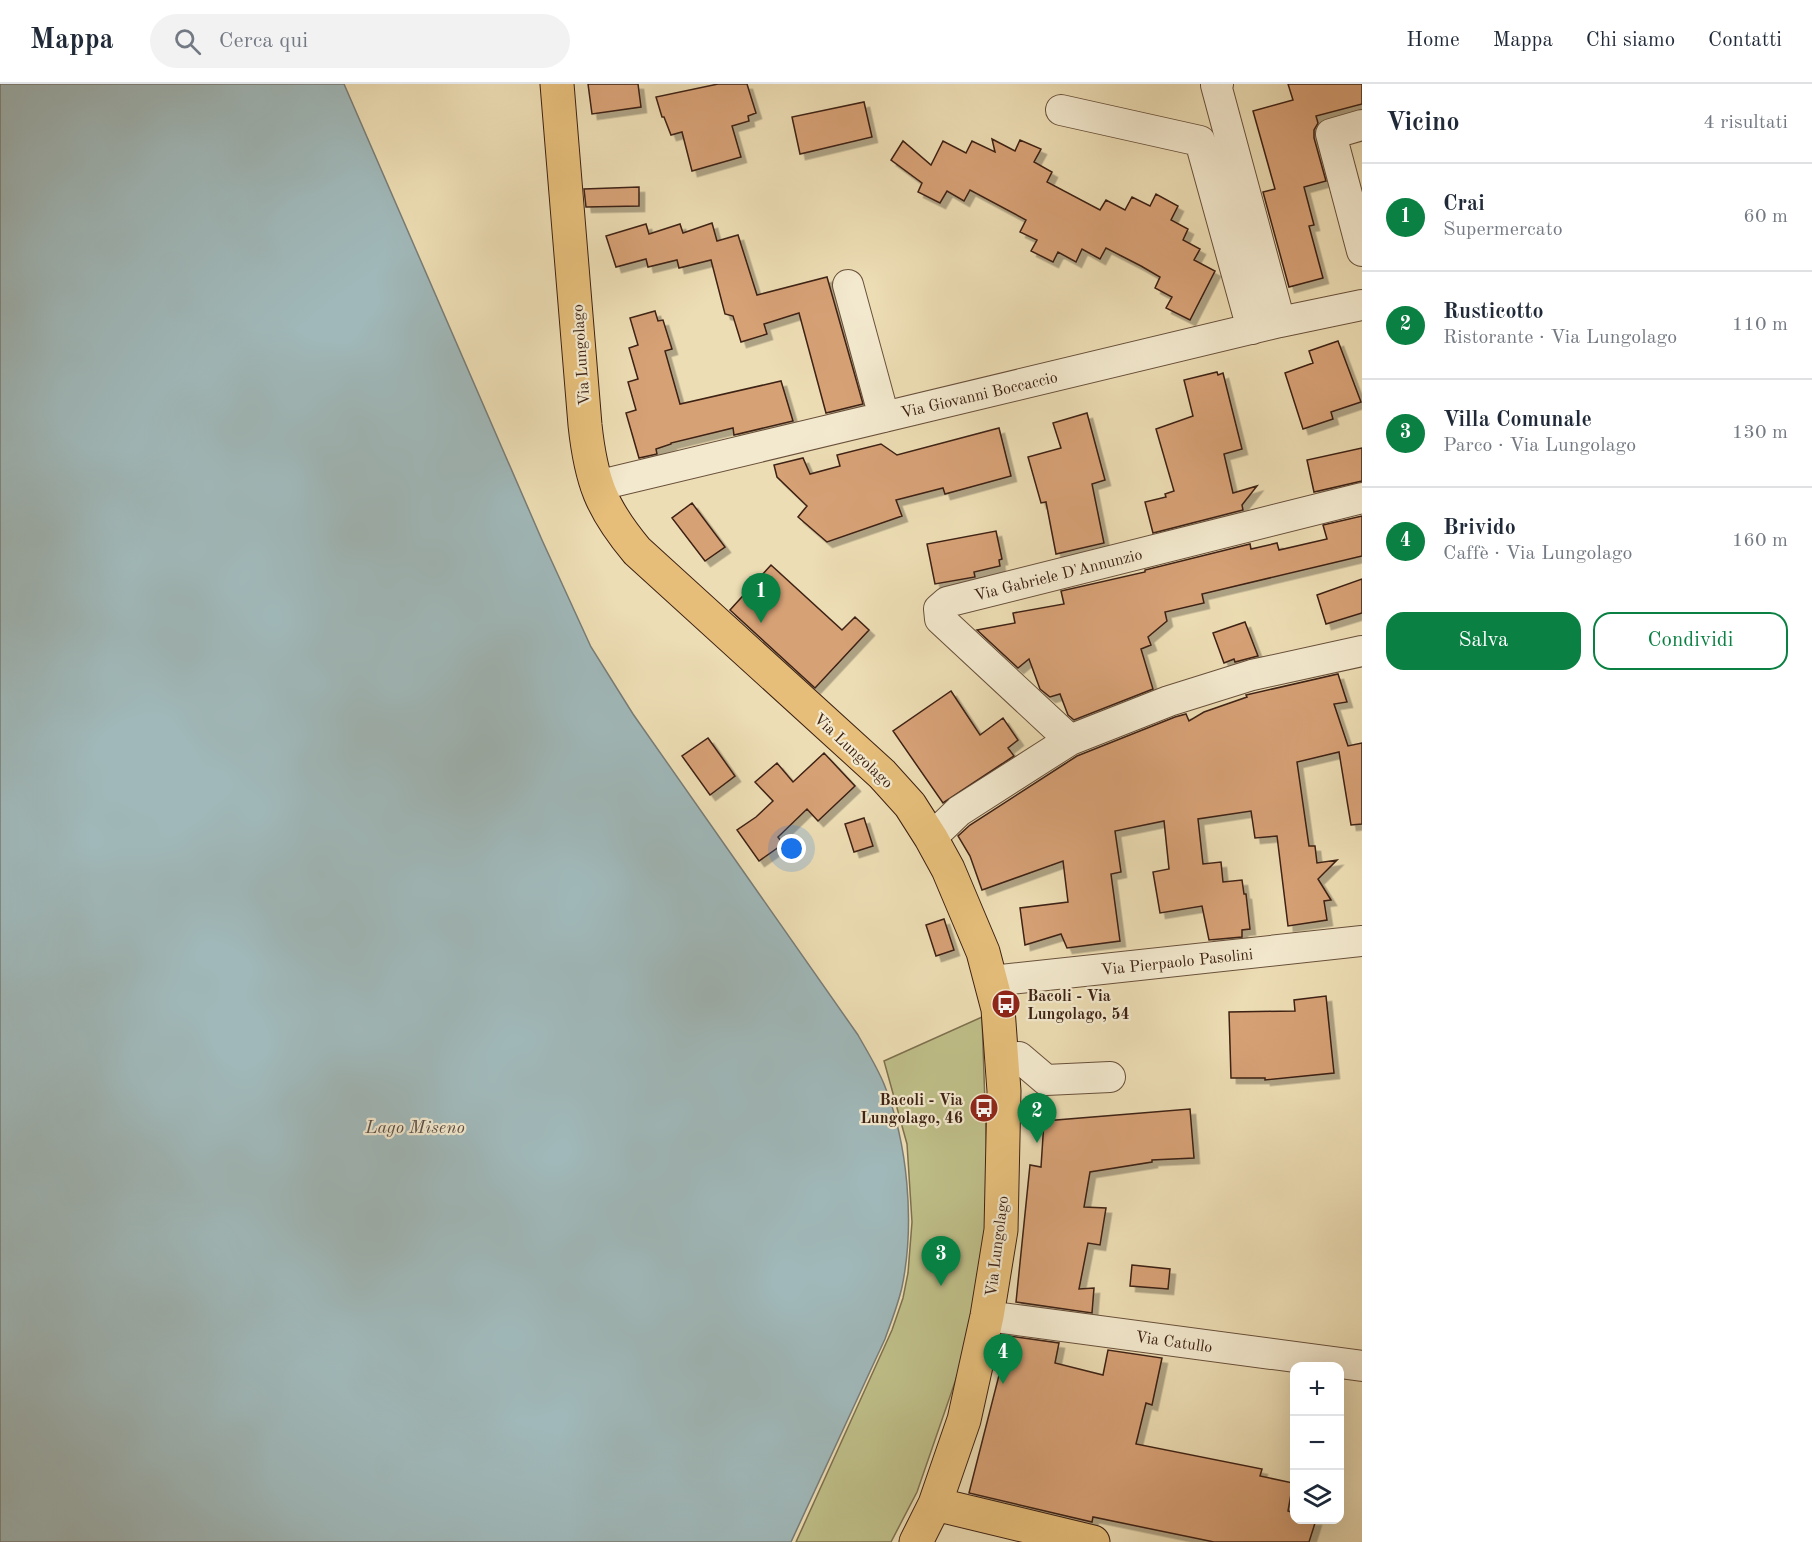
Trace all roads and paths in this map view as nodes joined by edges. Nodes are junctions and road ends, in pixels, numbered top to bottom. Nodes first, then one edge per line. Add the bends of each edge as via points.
1 (557, 84) edge
2 (1218, 84) edge
3 (1061, 110) dead end
4 (1362, 125) edge
5 (1362, 251) edge
6 (848, 285) dead end
7 (1362, 305) edge
8 (1266, 326) junction
9 (885, 417) junction
10 (596, 486) junction
11 (1362, 498) edge
12 (1362, 651) edge
13 (1070, 740) junction
14 (931, 838) junction
15 (1362, 941) edge
16 (992, 981) junction
17 (1002, 1058) junction
18 (1110, 1077) dead end
19 (987, 1316) junction
20 (1362, 1366) edge
21 (935, 1504) junction
22 (916, 1542) edge
23 (1093, 1542) edge

1 - 10 main road, Via Lungolago via 588,457
2 - 8 street
3 - 8 street via 1200,141
4 - 5 street via 1331,134
6 - 9 street
7 - 8 street, Via Giovanni Boccaccio
8 - 9 street, Via Giovanni Boccaccio
9 - 10 street, Via Giovanni Boccaccio
10 - 14 main road, Via Lungolago via 616,525 637,551 882,774 910,805
11 - 13 street, Via Gabriele D'Annunzio via 958,599 939,609 940,619
12 - 13 street via 1252,675 1169,701
13 - 14 street via 959,811
14 - 16 main road, Via Lungolago via 948,869
15 - 16 street, Via Pierpaolo Pasolini
16 - 17 main road, Via Lungolago
17 - 18 street via 1019,1057 1046,1080
17 - 19 main road, Via Lungolago via 1003,1200
19 - 20 street, Via Catullo
19 - 21 main road, Via Lungolago via 964,1420
21 - 22 main road, Via Lungolago
21 - 23 main road

